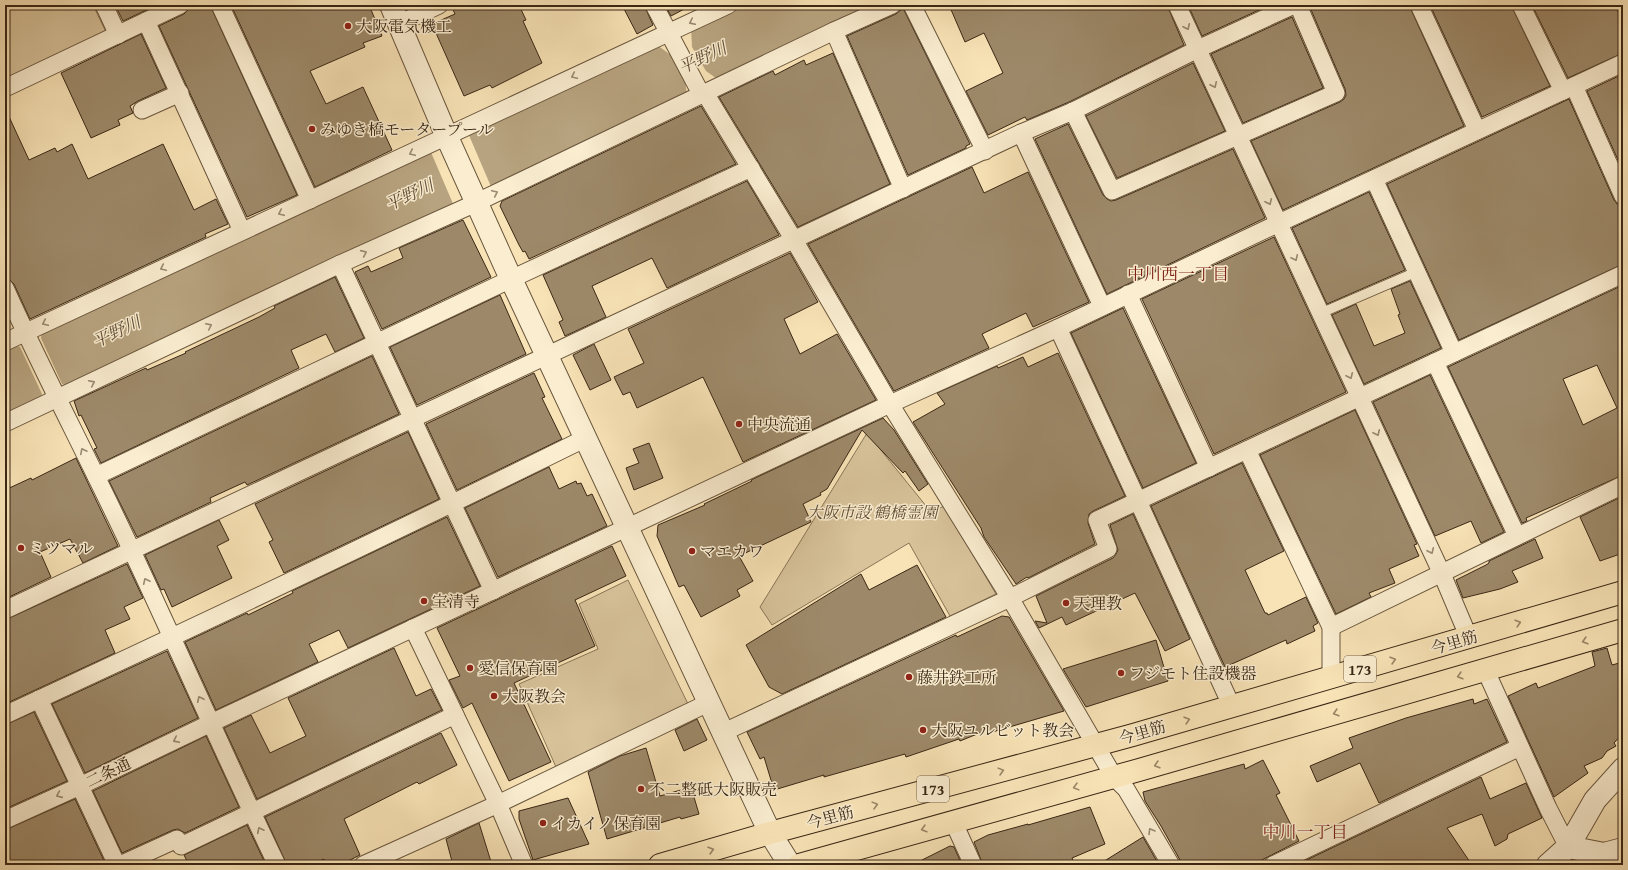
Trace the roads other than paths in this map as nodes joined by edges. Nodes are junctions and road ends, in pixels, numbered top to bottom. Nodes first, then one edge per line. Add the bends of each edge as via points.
1 (104, 5) edge
2 (180, 5) edge
3 (220, 5) edge
4 (439, 5) edge
5 (654, 5) edge
6 (728, 5) edge
7 (892, 5) edge
8 (912, 5) edge
9 (1177, 5) edge
10 (1294, 5) edge
11 (1298, 5) edge
12 (1419, 5) edge
13 (1521, 5) edge
14 (395, 14) edge
15 (146, 21) junction
16 (834, 31) junction
17 (118, 35) junction
18 (670, 35) junction
19 (1198, 49) junction
20 (1623, 63) edge
21 (5, 88) edge
22 (1568, 88) junction
23 (702, 91) junction
24 (180, 93) junction
25 (142, 110) dead end
26 (1073, 111) junction
27 (1477, 130) junction
28 (1021, 133) junction
29 (1238, 135) junction
30 (448, 139) junction
31 (985, 151) junction
32 (751, 168) junction
33 (1374, 179) junction
34 (903, 189) junction
35 (1623, 196) edge
36 (310, 200) junction
37 (475, 200) junction
38 (1278, 223) junction
39 (242, 231) junction
40 (794, 240) junction
41 (340, 264) junction
42 (1416, 272) junction
43 (1623, 274) edge
44 (511, 279) junction
45 (5, 288) edge
46 (1128, 294) junction
47 (1102, 306) junction
48 (1321, 313) junction
49 (1058, 328) junction
50 (26, 335) junction
51 (5, 342) edge
52 (377, 343) junction
53 (1454, 353) junction
54 (547, 357) junction
55 (1435, 362) junction
56 (55, 396) junction
57 (1360, 397) junction
58 (890, 404) junction
59 (413, 420) junction
60 (5, 423) edge
61 (586, 438) junction
62 (1247, 450) junction
63 (1209, 468) junction
64 (96, 476) junction
65 (1623, 485) edge
66 (1138, 501) junction
67 (452, 504) junction
68 (627, 528) junction
69 (1517, 536) junction
70 (132, 551) junction
71 (1442, 574) junction
72 (493, 591) junction
73 (1623, 592) edge
74 (1010, 598) junction
75 (5, 610) edge
76 (1331, 627) junction
77 (413, 628) junction
78 (1623, 630) edge
79 (172, 638) junction
80 (1469, 638) junction
81 (1485, 669) junction
82 (1331, 677) junction
83 (38, 699) junction
84 (708, 703) junction
85 (1232, 707) junction
86 (5, 715) edge
87 (455, 715) junction
88 (211, 723) junction
89 (722, 733) junction
90 (1096, 745) junction
91 (1520, 747) junction
92 (1623, 769) edge
93 (1120, 783) junction
94 (80, 786) junction
95 (498, 804) junction
96 (252, 813) junction
97 (5, 820) edge
98 (953, 821) junction
99 (770, 833) junction
100 (1568, 847) junction
101 (1612, 856) edge
102 (119, 865) edge
103 (277, 865) edge
104 (363, 865) edge
105 (524, 865) edge
106 (660, 865) edge
107 (790, 865) edge
108 (799, 865) edge
109 (973, 865) edge
110 (1171, 865) edge
111 (1273, 865) edge
112 (1548, 865) edge

1 - 17 street
2 - 15 street
3 - 36 street
4 - 14 street
5 - 18 street
6 -> 18 street
7 - 16 street
8 - 31 street
9 -> 19 street
10 - 19 street
11 - 29 street via 1336,93
12 - 27 street
13 - 22 street
14 - 30 street
15 - 17 street
15 - 24 street
16 - 23 street
16 - 34 street
17 - 21 street
18 - 23 street
18 -> 30 street
19 - 26 street
19 -> 29 street
20 - 22 street, 二条通
22 - 27 street, 二条通
22 - 35 street
23 - 32 street
37 -> 23 street
24 - 25 street
24 - 39 street
26 - 28 street
26 - 29 street via 1112,191
27 - 33 street, 二条通
28 - 31 street
28 - 47 street
29 -> 38 street
30 -> 36 street
30 - 37 street
31 - 34 street
32 - 40 street
32 - 44 street
33 - 38 street, 二条通
33 - 42 street
34 - 40 street
36 -> 39 street
41 -> 37 street
37 - 44 street
38 - 46 street, 二条通
38 -> 48 street
39 -> 50 street
40 - 54 street
40 - 58 street
41 - 52 street
56 -> 41 street
42 - 48 lane
42 - 53 street
43 - 53 street
44 - 52 street
44 - 54 street
45 - 50 street
46 - 47 street, 二条通
46 - 63 street
47 - 49 street, 二条通
48 -> 57 street
49 - 58 street, 二条通
49 - 66 street
50 - 51 street
50 - 56 street
52 - 59 street
52 - 64 street
53 - 55 street
54 - 59 street
54 - 61 street
55 - 57 street
55 - 69 street
56 - 60 street
64 -> 56 street
57 - 62 street
57 -> 71 street
58 - 68 street, 二条通
58 - 74 street
59 - 67 street
59 - 70 street
61 - 67 street
61 - 68 street
62 - 63 street
62 - 76 street
63 - 66 street
64 - 70 street
65 - 69 street
66 - 74 street via 1097,520 1108,549
66 - 85 street
67 - 72 street
67 - 79 street
68 - 72 street, 二条通
68 - 84 street
69 - 71 street
70 - 75 street
79 -> 70 street
71 - 76 street
71 - 80 street
72 - 77 street, 二条通
80 -> 73 main road, 今里筋 / 173
74 - 89 street
74 - 90 street
76 - 82 street
77 - 87 street
77 - 88 street, 二条通
78 -> 81 main road, 173
79 - 83 street
88 -> 79 street
82 -> 80 main road, 今里筋 / 173
81 - 91 street
81 -> 93 main road, 173
82 - 85 main road, 今里筋 / 173
83 - 86 street
83 - 94 street
84 - 89 street
84 - 95 street
90 -> 85 main road, 今里筋 / 173
87 - 95 street
87 - 96 street
88 -> 94 street, 二条通
88 - 96 street
89 - 99 street
90 - 93 street
99 -> 90 main road, 今里筋 / 173
91 - 100 street
91 - 111 street
92 - 100 street via 1595,800
93 -> 98 main road, 173
110 -> 93 street
94 -> 97 street, 二条通
94 - 102 street
95 - 104 street
95 - 105 street
96 - 102 street via 181,846 178,839
103 -> 96 street
98 -> 108 main road, 173
98 - 109 street
106 -> 99 main road, 今里筋 / 173
99 - 107 street
100 - 101 street
100 - 112 street

